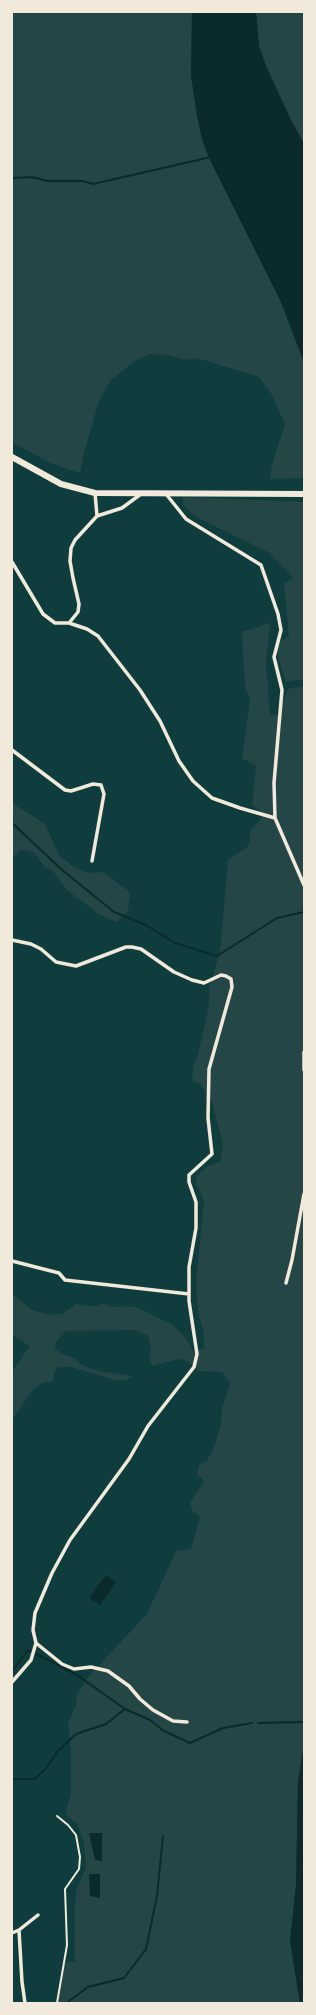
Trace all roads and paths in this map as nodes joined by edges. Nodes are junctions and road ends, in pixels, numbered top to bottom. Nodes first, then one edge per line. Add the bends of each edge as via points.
1 (12, 457) edge
2 (94, 493) junction
3 (141, 494) junction
4 (166, 494) junction
5 (304, 494) edge
6 (97, 516) junction
7 (12, 562) edge
8 (69, 623) junction
9 (12, 750) edge
10 (275, 818) junction
11 (92, 862) dead end
12 (304, 885) edge
13 (12, 940) edge
14 (304, 1052) edge
15 (304, 1070) edge
16 (304, 1194) edge
17 (12, 1261) edge
18 (286, 1283) dead end
19 (189, 1294) junction
20 (36, 1645) junction
21 (12, 1682) edge
22 (187, 1722) dead end
23 (57, 1816) dead end
24 (38, 1915) dead end
25 (19, 1930) junction
26 (12, 1933) edge
27 (25, 2003) edge
28 (57, 2003) edge

1 - 2 main road via 61,484
2 - 3 main road
2 - 6 street
3 - 4 main road
3 - 6 street via 122,508
4 - 5 main road
4 - 10 street via 186,519 261,565 276,607 281,630 274,657 282,690 274,783
6 - 8 street via 71,548 70,561 79,604 78,612
7 - 8 street via 43,614 55,623
8 - 10 street via 98,636 108,648 160,721 179,761 193,782 212,798
9 - 11 street via 65,790 71,791 93,784 101,785 104,794
10 - 12 street
13 - 19 street via 31,944 56,962 65,965 76,966 132,947 142,949 174,972 192,980 204,983 221,976 231,980 232,987 210,1069 208,1118 212,1154 189,1175 188,1182 196,1202 196,1228 189,1267
14 - 15 street
16 - 18 street
17 - 19 street via 59,1273 65,1280
19 - 20 street via 197,1354 194,1368 148,1426 129,1459 70,1540 35,1613 33,1630
20 - 21 street via 31,1660
20 - 22 street via 62,1664 74,1669 91,1666 108,1671 130,1686 153,1710 173,1721
23 - 28 lane via 76,1836 80,1857 79,1869 65,1889 67,1945
24 - 25 street
25 - 26 street
25 - 27 street

